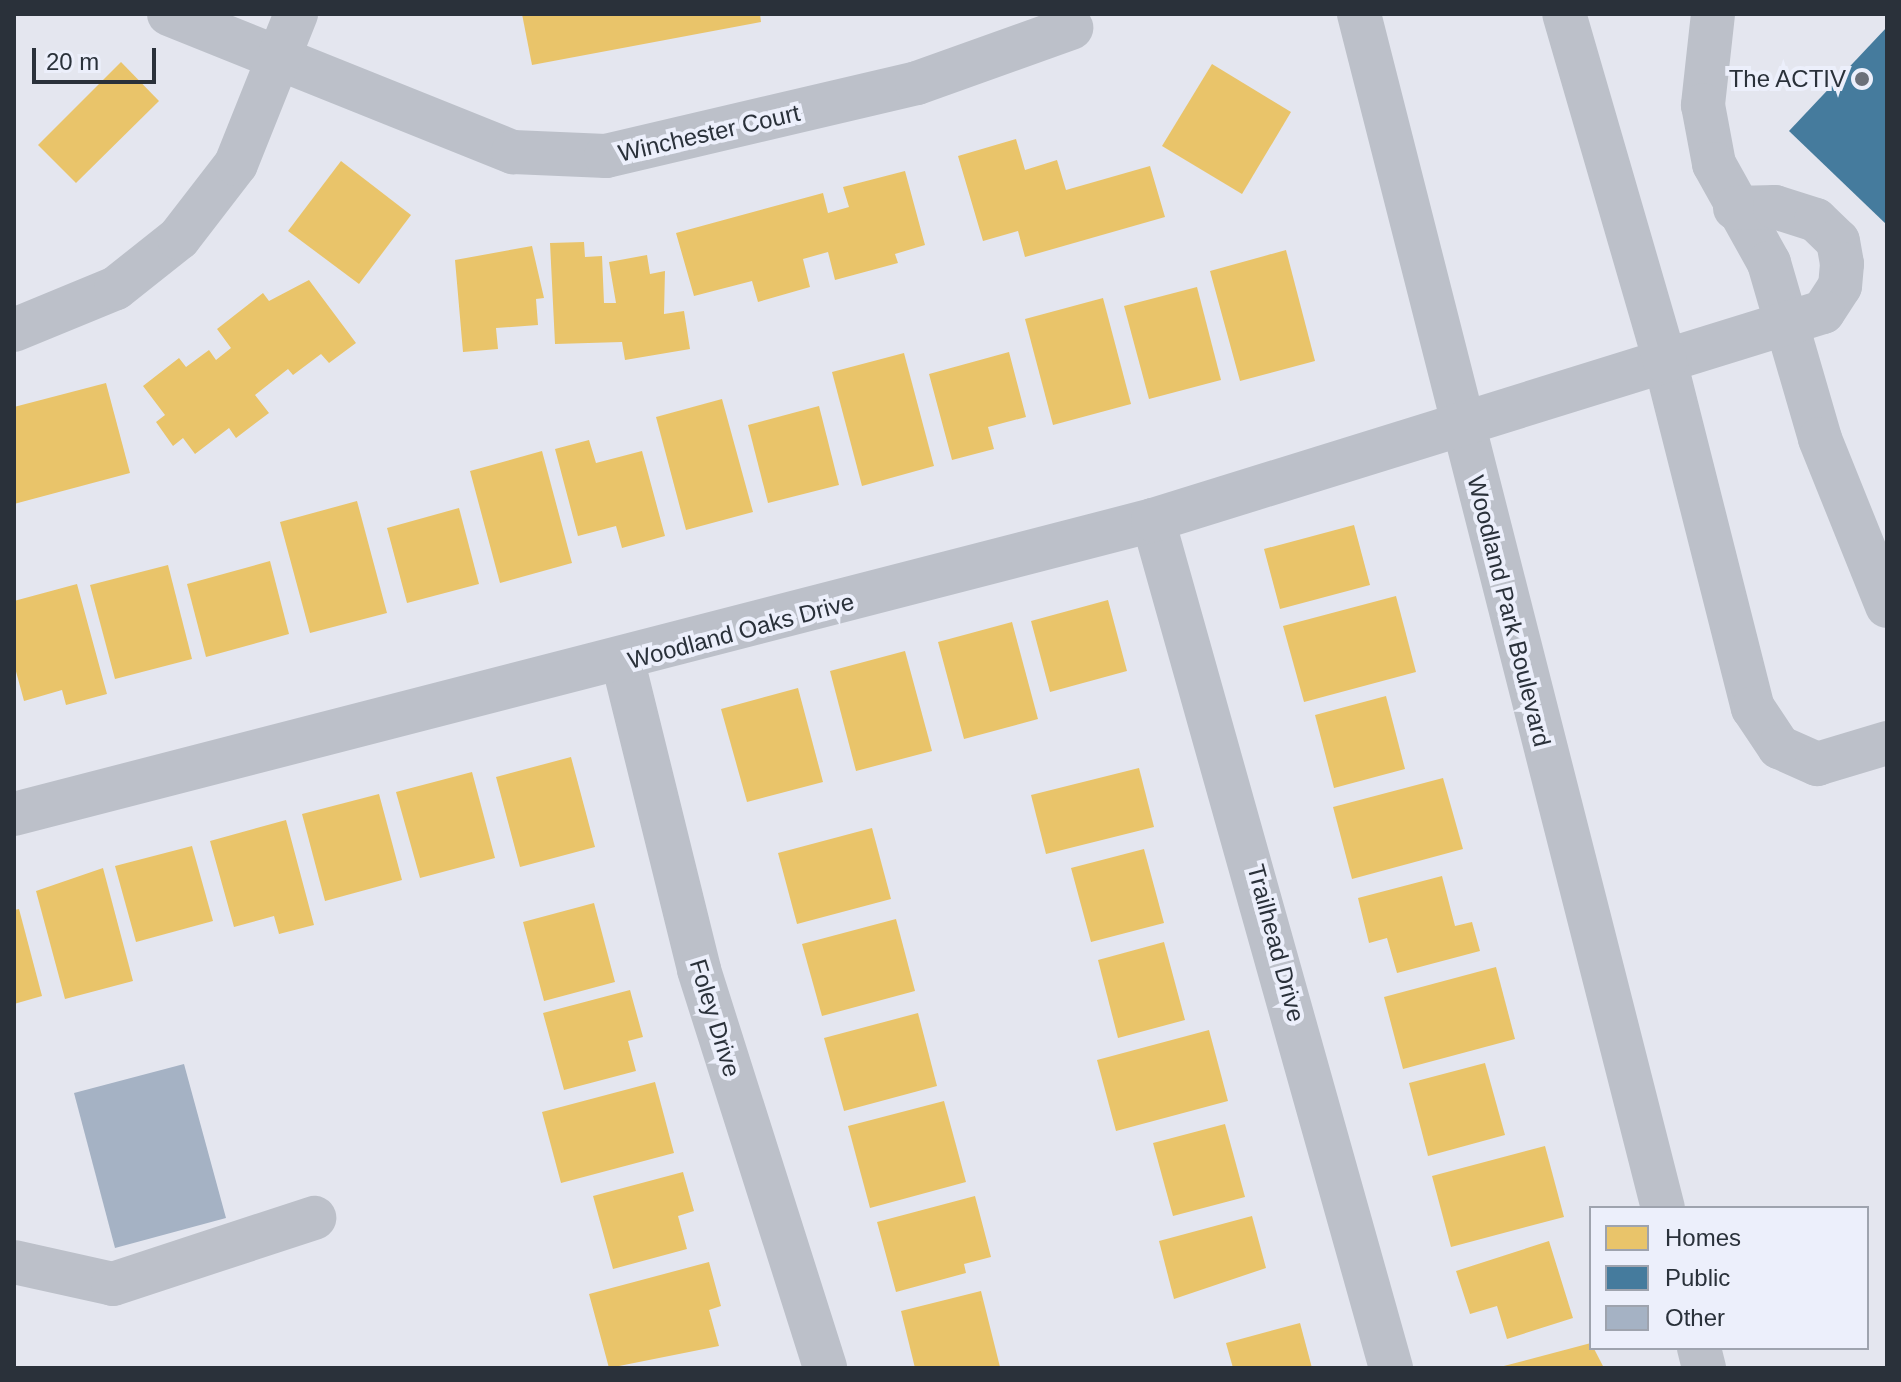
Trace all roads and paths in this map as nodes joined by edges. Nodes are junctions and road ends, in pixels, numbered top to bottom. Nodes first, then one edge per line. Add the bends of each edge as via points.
1 (169, 14) edge
2 (296, 14) edge
3 (1359, 14) edge
4 (1564, 14) edge
5 (1713, 14) edge
6 (1071, 28) dead end
7 (282, 56) junction
8 (1735, 208) junction
9 (1789, 324) junction
10 (14, 330) edge
11 (1665, 361) junction
12 (1460, 421) junction
13 (1153, 520) junction
14 (1887, 606) edge
15 (623, 662) junction
16 (1887, 743) edge
17 (14, 814) edge
18 (1662, 1206) edge
19 (314, 1218) dead end
20 (14, 1262) edge
21 (825, 1368) edge
22 (1391, 1368) edge

1 - 7 street, Winchester Court
2 - 7 street
3 - 12 street, Woodland Park Boulevard
4 - 11 street
5 - 8 street via 1703,105 1714,164
6 - 7 street, Winchester Court via 917,83 606,156 513,152
7 - 10 street via 236,164 179,238 116,288
8 - 9 street via 1769,263
8 - 9 street, Woodland Oaks Drive via 1775,207 1816,220 1838,241 1840,286 1823,312
9 - 11 street, Woodland Oaks Drive
9 - 14 street via 1820,439
11 - 12 street, Woodland Oaks Drive
11 - 16 street via 1753,708 1779,747 1817,764
12 - 13 street, Woodland Oaks Drive
12 - 18 street, Woodland Park Boulevard
13 - 15 street, Woodland Oaks Drive
13 - 22 street, Trailhead Drive
15 - 17 street, Woodland Oaks Drive
15 - 21 street, Foley Drive via 699,970
19 - 20 street via 113,1284

